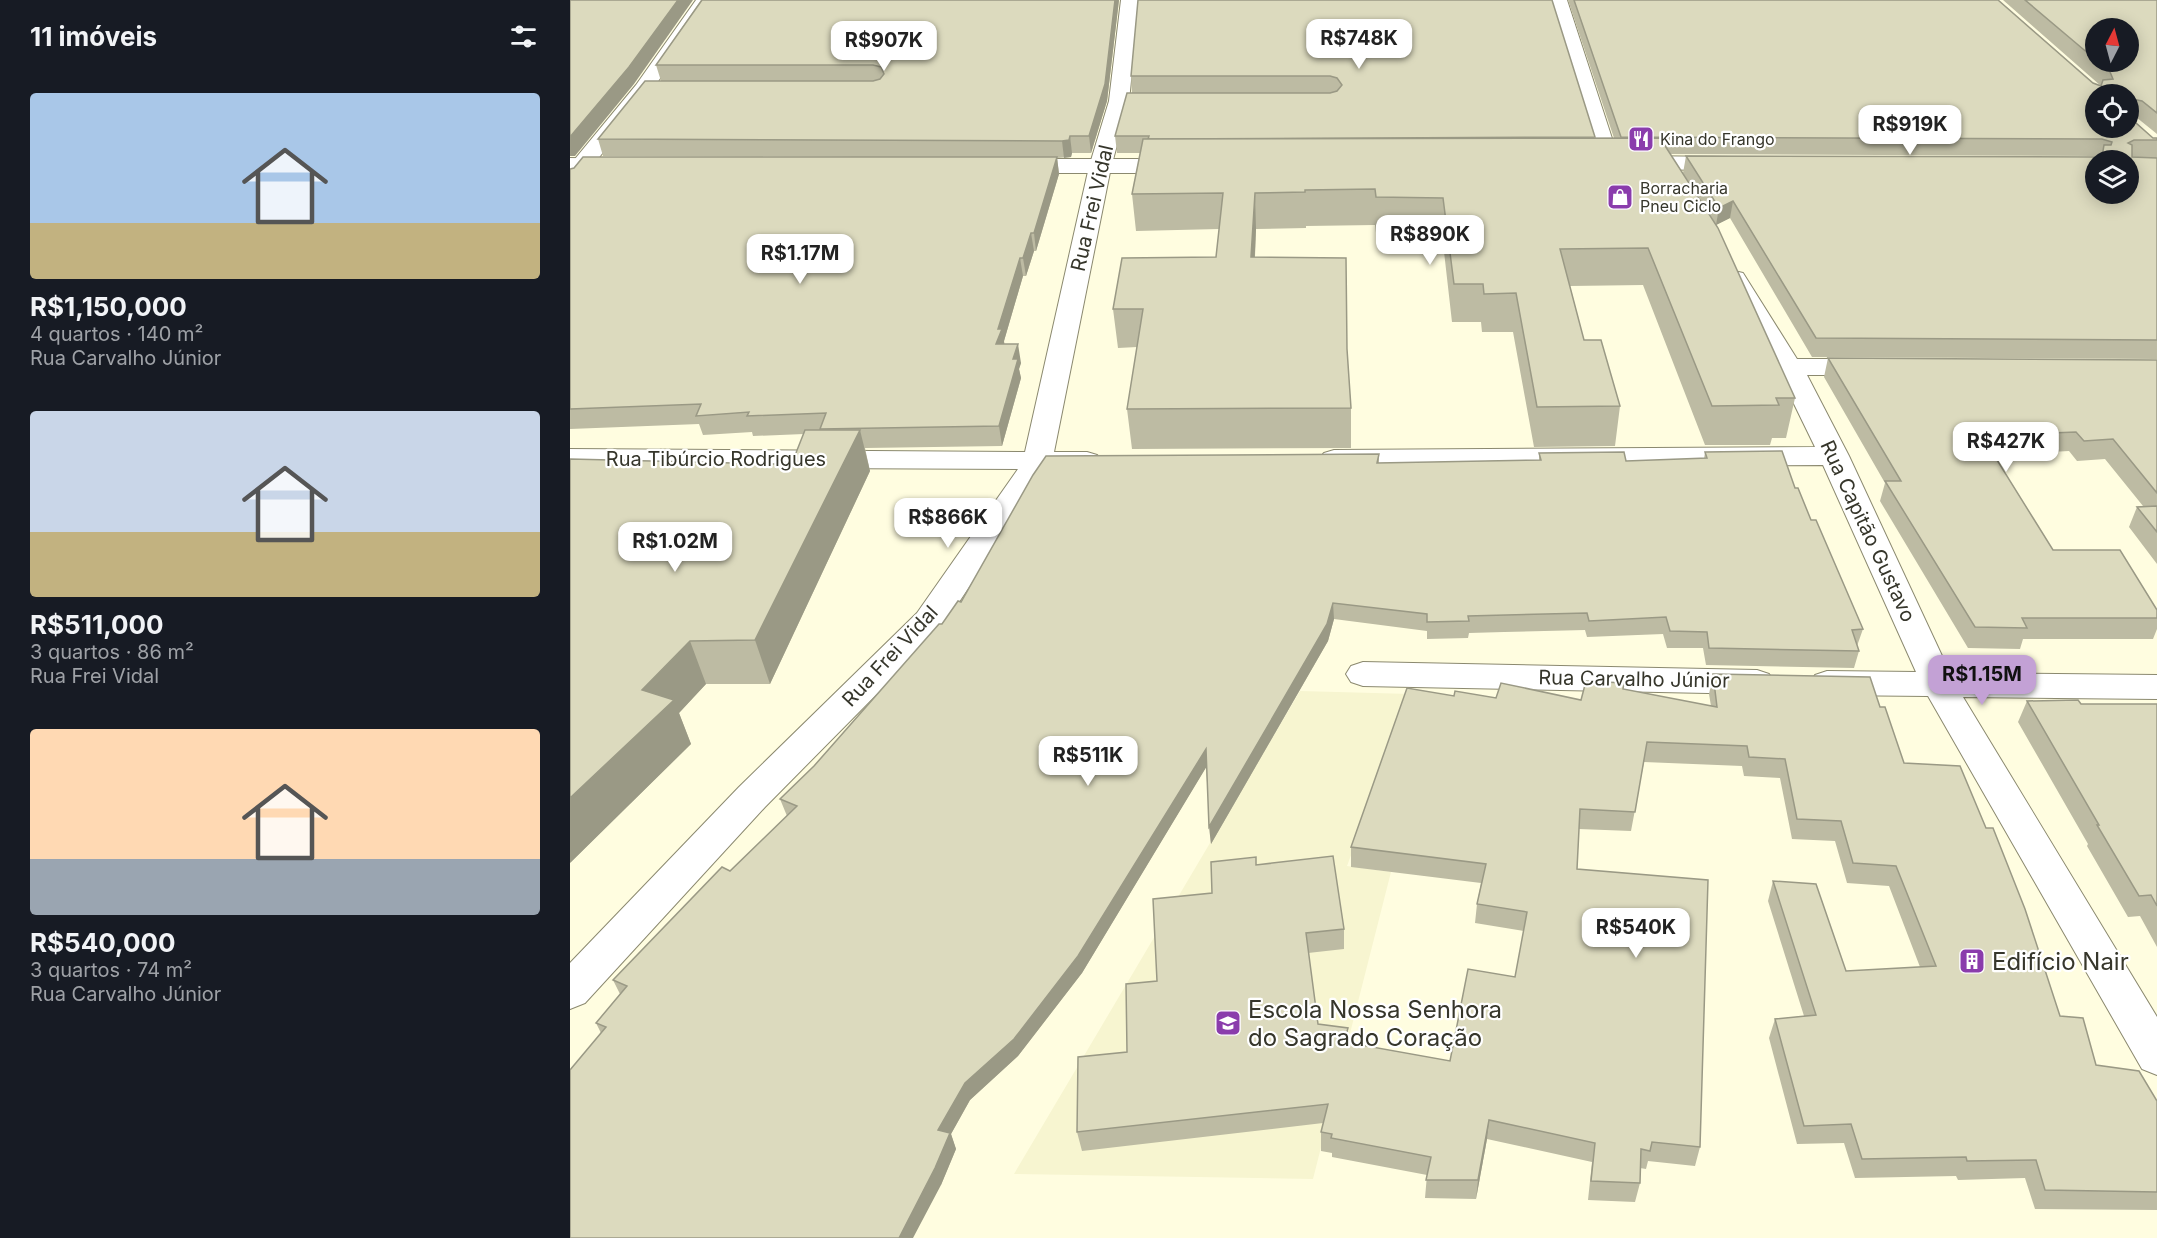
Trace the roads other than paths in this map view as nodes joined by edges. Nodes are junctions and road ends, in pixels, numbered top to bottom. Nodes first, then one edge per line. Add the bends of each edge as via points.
1 (705, 0) edge
2 (1130, 0) edge
3 (1558, 0) edge
4 (643, 89) junction
5 (666, 89) edge
6 (1747, 164) edge
7 (639, 166) edge
8 (996, 166) edge
9 (1206, 166) edge
10 (1100, 167) junction
11 (574, 170) edge
12 (1720, 255) edge
13 (1788, 367) junction
14 (1896, 367) edge
15 (1834, 456) junction
16 (570, 458) edge
17 (1311, 459) edge
18 (1109, 460) edge
19 (1038, 461) junction
20 (1363, 674) dead end
21 (1939, 685) junction
22 (2157, 687) edge
23 (570, 992) edge
24 (2157, 1056) edge

1 - 4 street
2 - 10 street, Rua Frei Vidal via 1131,101
3 - 6 street via 1598,163 1670,174
4 - 5 street
4 - 11 street
7 - 11 street
8 - 10 street
9 - 10 street
10 - 19 street, Rua Frei Vidal
12 - 13 street, Rua Capitão Gustavo
13 - 14 street
13 - 15 street, Rua Capitão Gustavo
15 - 17 street
15 - 21 street, Rua Capitão Gustavo
16 - 19 street, Rua Tibúrcio Rodrigues
18 - 19 street, Rua Tibúrcio Rodrigues
19 - 23 street, Rua Frei Vidal via 929,621 752,797
20 - 21 street, Rua Carvalho Júnior
21 - 22 street, Rua Carvalho Júnior
21 - 24 street, Rua Capitão Gustavo

